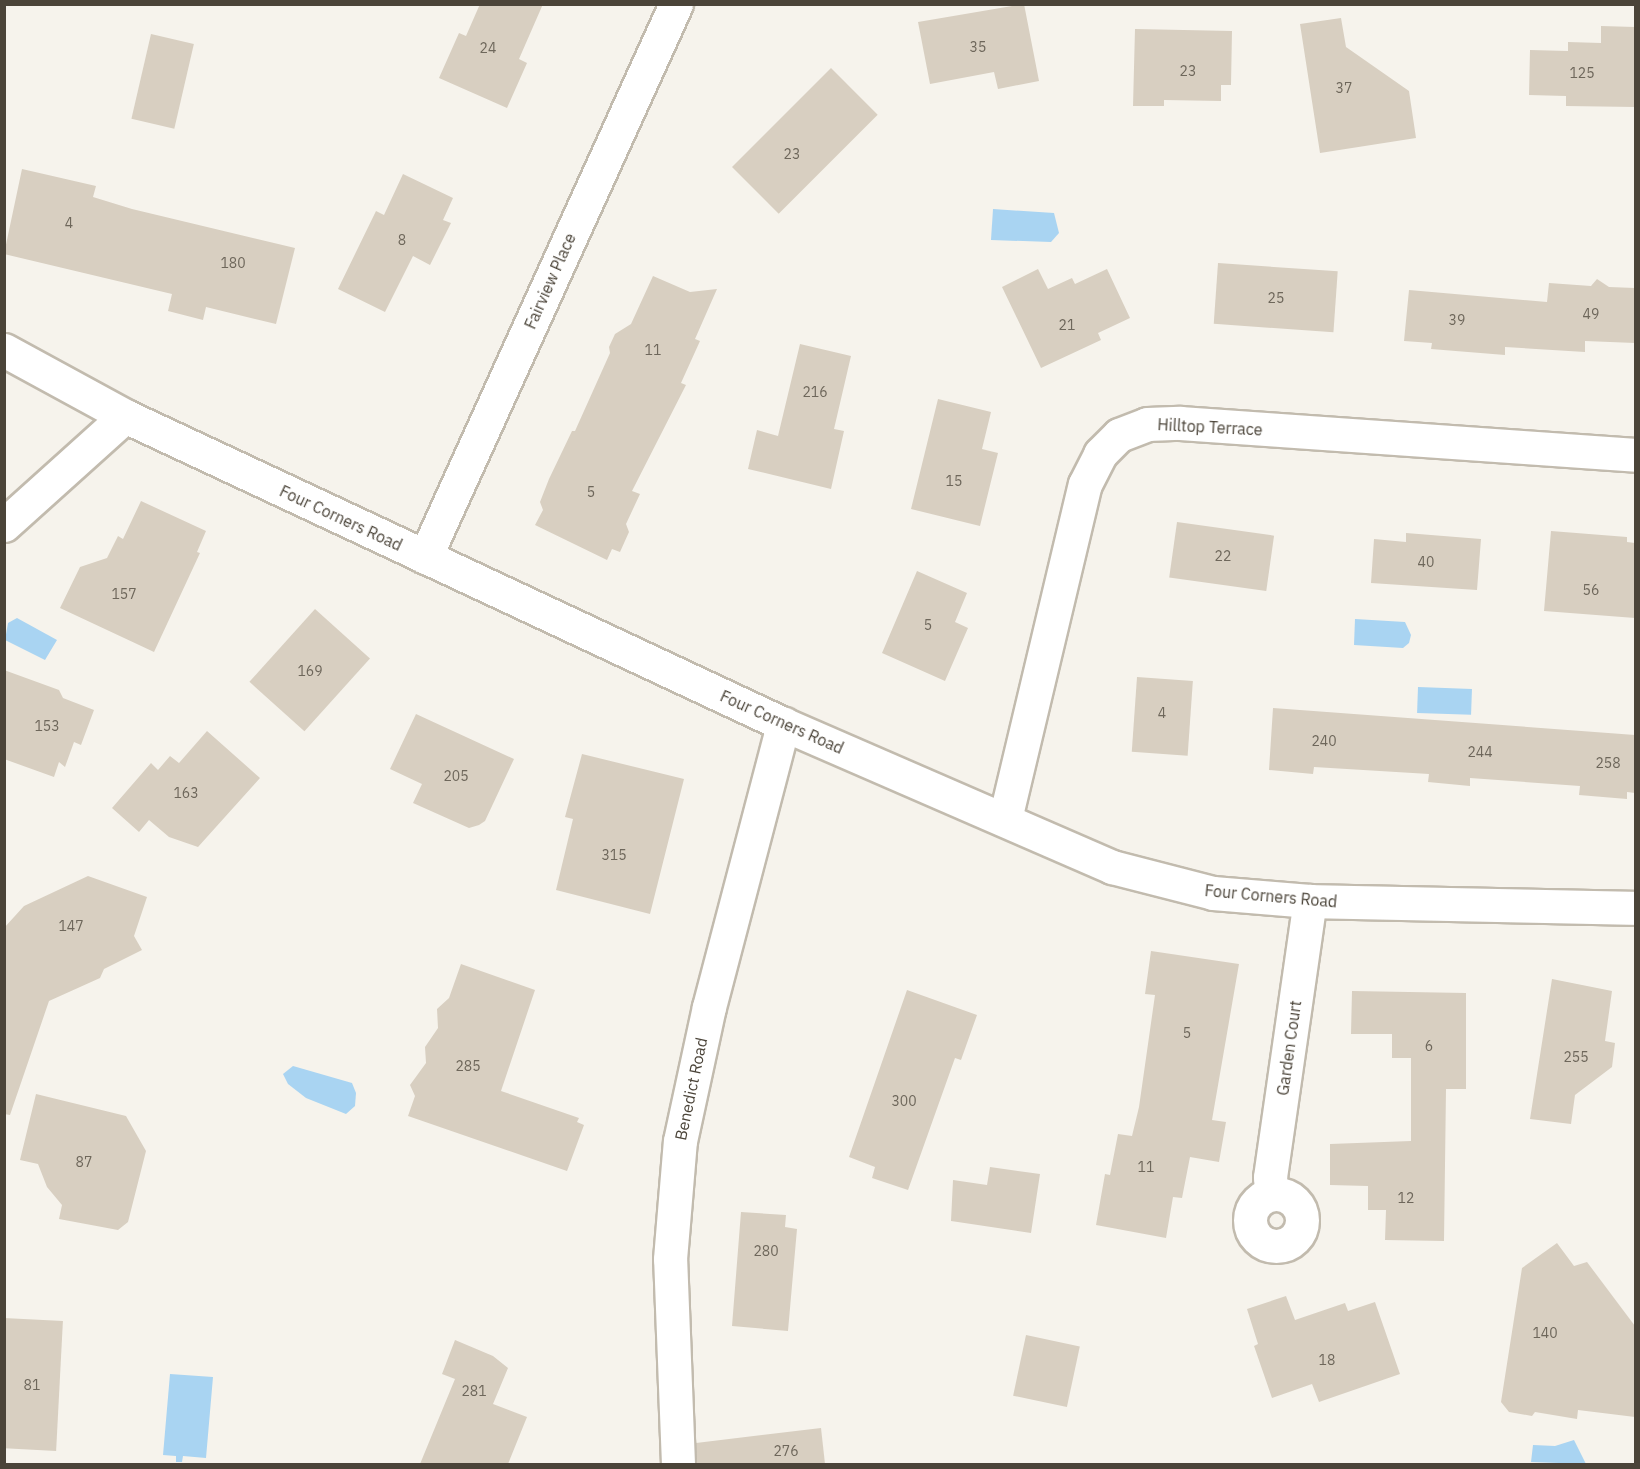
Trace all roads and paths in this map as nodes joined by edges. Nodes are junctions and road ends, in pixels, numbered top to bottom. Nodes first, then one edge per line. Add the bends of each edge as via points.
1 (676, 4) edge
2 (4, 350) edge
3 (125, 416) junction
4 (1635, 455) edge
5 (4, 525) edge
6 (425, 557) junction
7 (783, 724) junction
8 (1005, 819) junction
9 (1310, 902) junction
10 (1635, 908) edge
11 (1272, 1194) dead end
12 (678, 1464) edge

1 - 6 street, Fairview Place
2 - 3 street, Four Corners Road
3 - 5 street
3 - 6 street, Four Corners Road
4 - 8 street, Hilltop Terrace via 1180,423 1147,424 1119,435 1100,454 1085,484
6 - 7 street, Four Corners Road
7 - 8 street, Four Corners Road
7 - 12 street, Benedict Road via 709,1007 680,1141 670,1259
8 - 9 street, Four Corners Road via 1113,867 1213,893
9 - 10 street, Four Corners Road
9 - 11 street, Garden Court via 1270,1177

